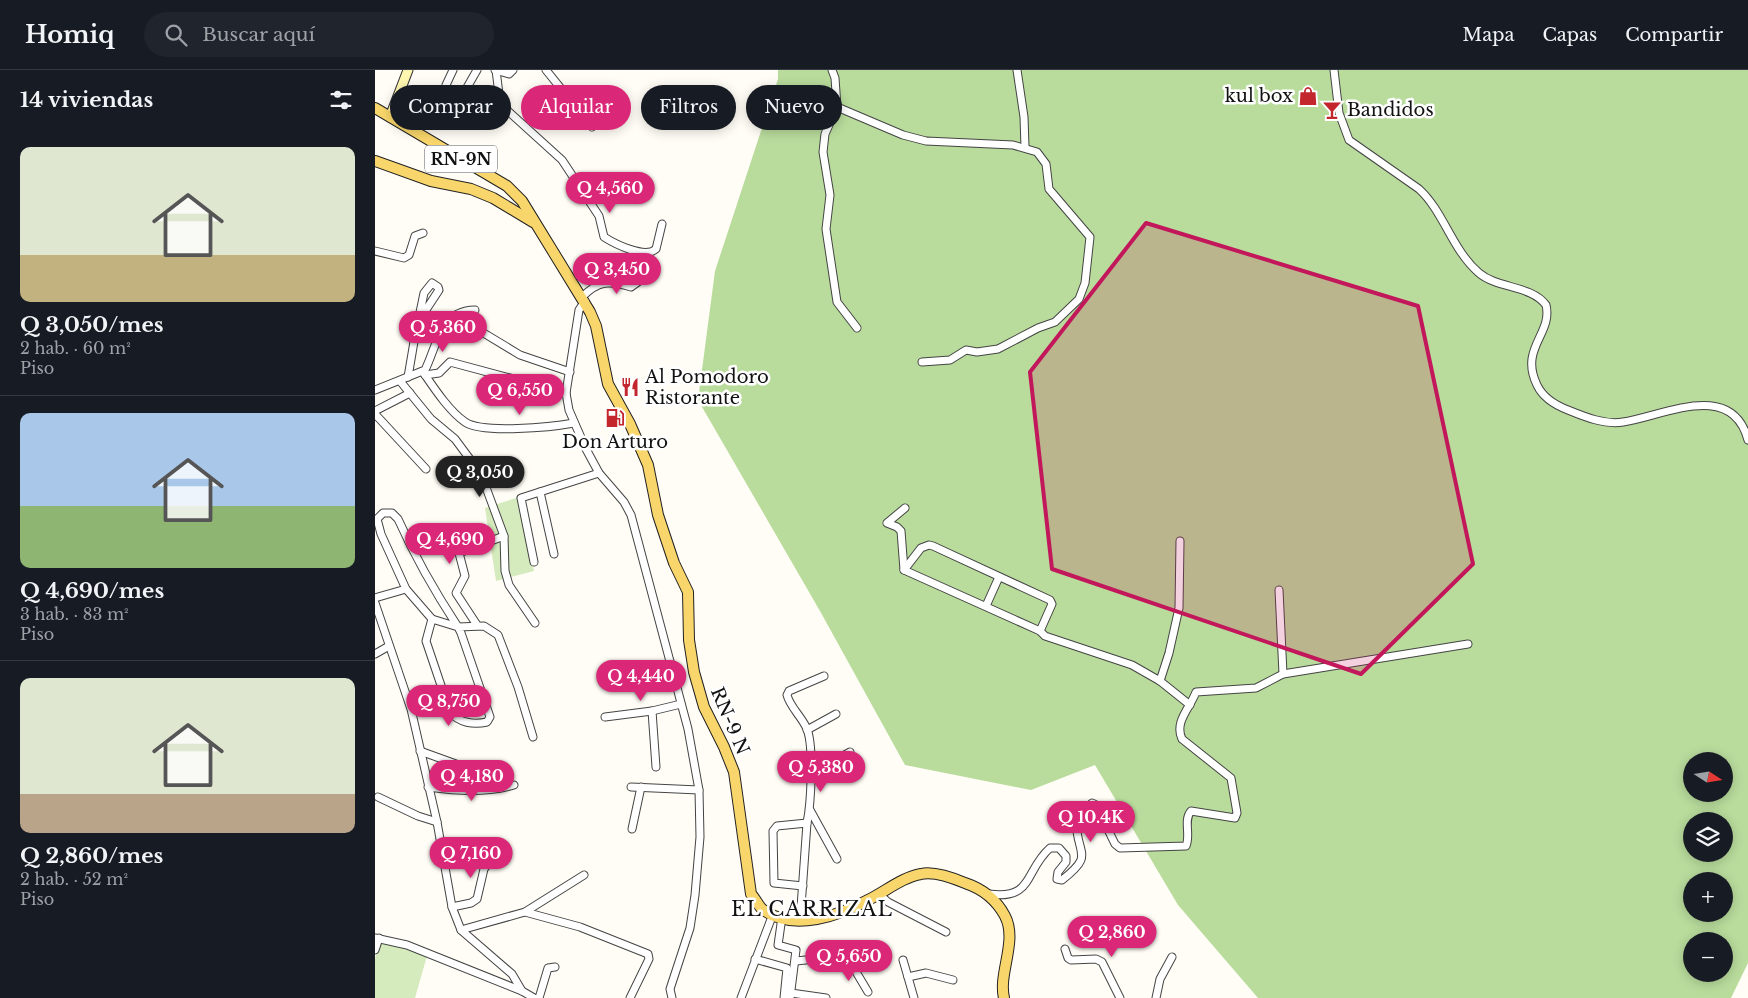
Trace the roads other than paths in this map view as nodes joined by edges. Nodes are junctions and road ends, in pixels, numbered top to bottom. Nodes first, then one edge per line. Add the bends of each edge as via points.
1 (407, 70) edge
2 (453, 70) edge
3 (477, 70) edge
4 (495, 70) edge
5 (513, 70) edge
6 (546, 70) edge
7 (832, 70) edge
8 (1017, 70) edge
9 (1334, 70) edge
10 (402, 85) edge
11 (446, 85) dead end
12 (468, 85) edge
13 (558, 85) edge
14 (835, 85) edge
15 (375, 108) edge
16 (842, 109) edge
17 (390, 117) edge
18 (412, 130) edge
19 (827, 130) edge
20 (1025, 147) junction
21 (375, 161) edge
22 (533, 223) junction
23 (662, 224) dead end
24 (423, 233) dead end
25 (375, 251) edge
26 (639, 282) dead end
27 (583, 299) junction
28 (475, 310) dead end
29 (417, 322) junction
30 (472, 326) dead end
31 (857, 328) dead end
32 (922, 362) dead end
33 (571, 372) junction
34 (424, 373) junction
35 (407, 377) junction
36 (400, 381) junction
37 (375, 390) edge
38 (410, 393) junction
39 (566, 393) junction
40 (375, 412) edge
41 (574, 423) junction
42 (1748, 440) edge
43 (426, 470) dead end
44 (599, 474) junction
45 (540, 492) junction
46 (905, 508) dead end
47 (504, 536) junction
48 (1180, 541) dead end
49 (554, 554) dead end
50 (534, 562) dead end
51 (904, 570) junction
52 (999, 577) junction
53 (406, 588) junction
54 (1279, 590) dead end
55 (375, 598) edge
56 (375, 603) edge
57 (986, 606) junction
58 (432, 619) junction
59 (535, 623) dead end
60 (477, 625) junction
61 (458, 627) junction
62 (1040, 631) junction
63 (1468, 644) dead end
64 (389, 646) junction
65 (375, 654) edge
66 (1283, 674) junction
67 (824, 676) dead end
68 (1160, 681) junction
69 (681, 704) junction
70 (1189, 706) junction
71 (652, 711) junction
72 (837, 714) dead end
73 (605, 718) dead end
74 (807, 730) junction
75 (533, 737) dead end
76 (420, 751) junction
77 (851, 752) dead end
78 (456, 764) dead end
79 (656, 766) dead end
80 (810, 774) junction
81 (514, 785) dead end
82 (427, 787) junction
83 (631, 787) dead end
84 (641, 787) junction
85 (699, 790) junction
86 (378, 798) dead end
87 (810, 810) junction
88 (437, 822) junction
89 (807, 823) junction
90 (632, 829) dead end
91 (493, 858) dead end
92 (837, 860) dead end
93 (584, 875) dead end
94 (803, 886) junction
95 (879, 894) junction
96 (989, 894) junction
97 (452, 907) junction
98 (525, 912) junction
99 (777, 915) junction
100 (800, 921) junction
101 (461, 930) junction
102 (946, 932) dead end
103 (377, 938) edge
104 (1065, 949) dead end
105 (375, 950) edge
106 (1172, 957) dead end
107 (755, 959) junction
108 (903, 960) dead end
109 (795, 961) junction
110 (555, 967) dead end
111 (908, 977) junction
112 (953, 980) dead end
113 (868, 992) dead end
114 (524, 994) edge
115 (788, 996) edge
116 (534, 998) edge
117 (539, 998) edge
118 (630, 998) edge
119 (672, 998) edge
120 (741, 998) edge
121 (826, 998) edge
122 (914, 998) edge
123 (1004, 998) edge
124 (1120, 998) edge
125 (1156, 998) edge

1 - 10 main road
2 - 11 street
3 - 12 street
4 - 5 street via 509,74
4 - 23 street via 502,103 562,160 599,216 604,237 621,248 649,253 656,249
6 - 13 street
7 - 14 street
8 - 20 street
9 - 42 street via 1339,113 1349,140 1429,198 1466,260 1477,272 1497,284 1535,296 1546,306 1547,319 1531,360 1537,386 1545,397 1574,413 1611,423 1698,404 1716,408 1743,423
15 - 17 main road, RN-9N
16 - 20 street via 918,140
18 - 22 main road, RN-9N via 507,186 521,201
19 - 31 street via 823,152 830,195 826,229 837,302
20 - 32 street via 1043,158 1049,189 1091,237 1085,283 1079,299 1055,322 998,349 967,350 951,360
21 - 22 main road, RN-9N via 431,180 471,189 493,198
22 - 27 main road, RN-9 N / RN-9N via 547,239
24 - 25 street via 415,236 409,255 404,258
26 - 27 street via 631,287 597,284
27 - 33 street
27 - 99 main road, RN-9 N / RN-9N via 597,326 608,384 648,465 658,515 674,563 688,592 689,640 694,672 704,707 734,772 751,894 762,908
28 - 34 street via 462,310 451,318 436,340
29 - 29 street via 439,290 432,284 424,293
29 - 35 street
30 - 33 street via 520,355
33 - 39 street
34 - 35 street
34 - 39 street via 439,373 450,362
34 - 41 street via 431,387 466,423 492,428
35 - 36 street
36 - 37 street
36 - 38 street
38 - 40 street
38 - 47 street via 431,420 455,439 479,471 489,489
39 - 41 street
40 - 43 street
41 - 44 street
44 - 45 street
44 - 69 street via 625,502 631,515
45 - 49 street
45 - 50 street via 521,499
46 - 51 street via 887,524 901,531
47 - 59 street via 505,571 509,585
47 - 60 street via 459,553 465,576 457,597
48 - 68 street via 1179,608
51 - 52 street via 921,548 929,545
51 - 57 street
52 - 57 street
52 - 62 street via 1052,602
53 - 55 street
53 - 58 street
53 - 61 street via 381,534 377,519 383,513 392,513 398,519 421,570
54 - 66 street
56 - 64 street
57 - 62 street
58 - 61 street
58 - 61 street via 427,641 450,712 455,718 472,724 487,722 490,717
60 - 61 street
60 - 75 street via 485,626 498,635
62 - 68 street via 1045,636 1132,665
63 - 66 street
64 - 65 street
64 - 76 street via 411,710
66 - 70 street via 1256,688 1196,692
67 - 74 street via 789,691 787,695
68 - 70 street
69 - 71 street
69 - 85 street
70 - 96 street via 1179,732 1182,739 1231,778 1235,818 1191,811 1186,846 1120,848 1092,803 1076,821 1083,859 1079,867 1062,880 1057,879 1066,856 1059,848 1050,848 1019,891 1006,896
71 - 73 street
71 - 79 street
72 - 74 street
74 - 80 street
76 - 78 street
76 - 82 street
77 - 80 street
80 - 87 street
81 - 82 street via 487,791
82 - 88 street
83 - 84 street
84 - 85 street
84 - 90 street
85 - 119 street via 700,837 695,895 690,928 670,989
86 - 88 street
87 - 89 street
87 - 92 street
88 - 97 street
89 - 94 street
89 - 94 street via 777,826 773,831 774,883
91 - 97 street via 484,869 477,898 471,903
93 - 98 street
94 - 100 street
95 - 96 main road, RN-9 N / RN-9N via 926,873 976,886
95 - 100 main road, RN-9 N / RN-9N via 829,916
95 - 102 street via 888,902
96 - 123 main road, RN-9 N / RN-9N via 1005,917 1009,939
97 - 101 street
98 - 101 street
98 - 118 street via 580,927 648,954 649,960
99 - 100 main road, RN-9 N / RN-9N
99 - 107 street
99 - 109 street via 778,945 795,949
101 - 114 street via 512,974
103 - 105 street
103 - 114 street via 424,951
104 - 124 street via 1071,960 1096,959 1102,962
106 - 125 street via 1160,979
107 - 115 street via 787,968
107 - 120 street
108 - 111 street
109 - 113 street via 843,956 849,960
109 - 115 street
110 - 117 street via 548,968
111 - 112 street via 926,973
111 - 122 street
114 - 116 street
115 - 121 street

